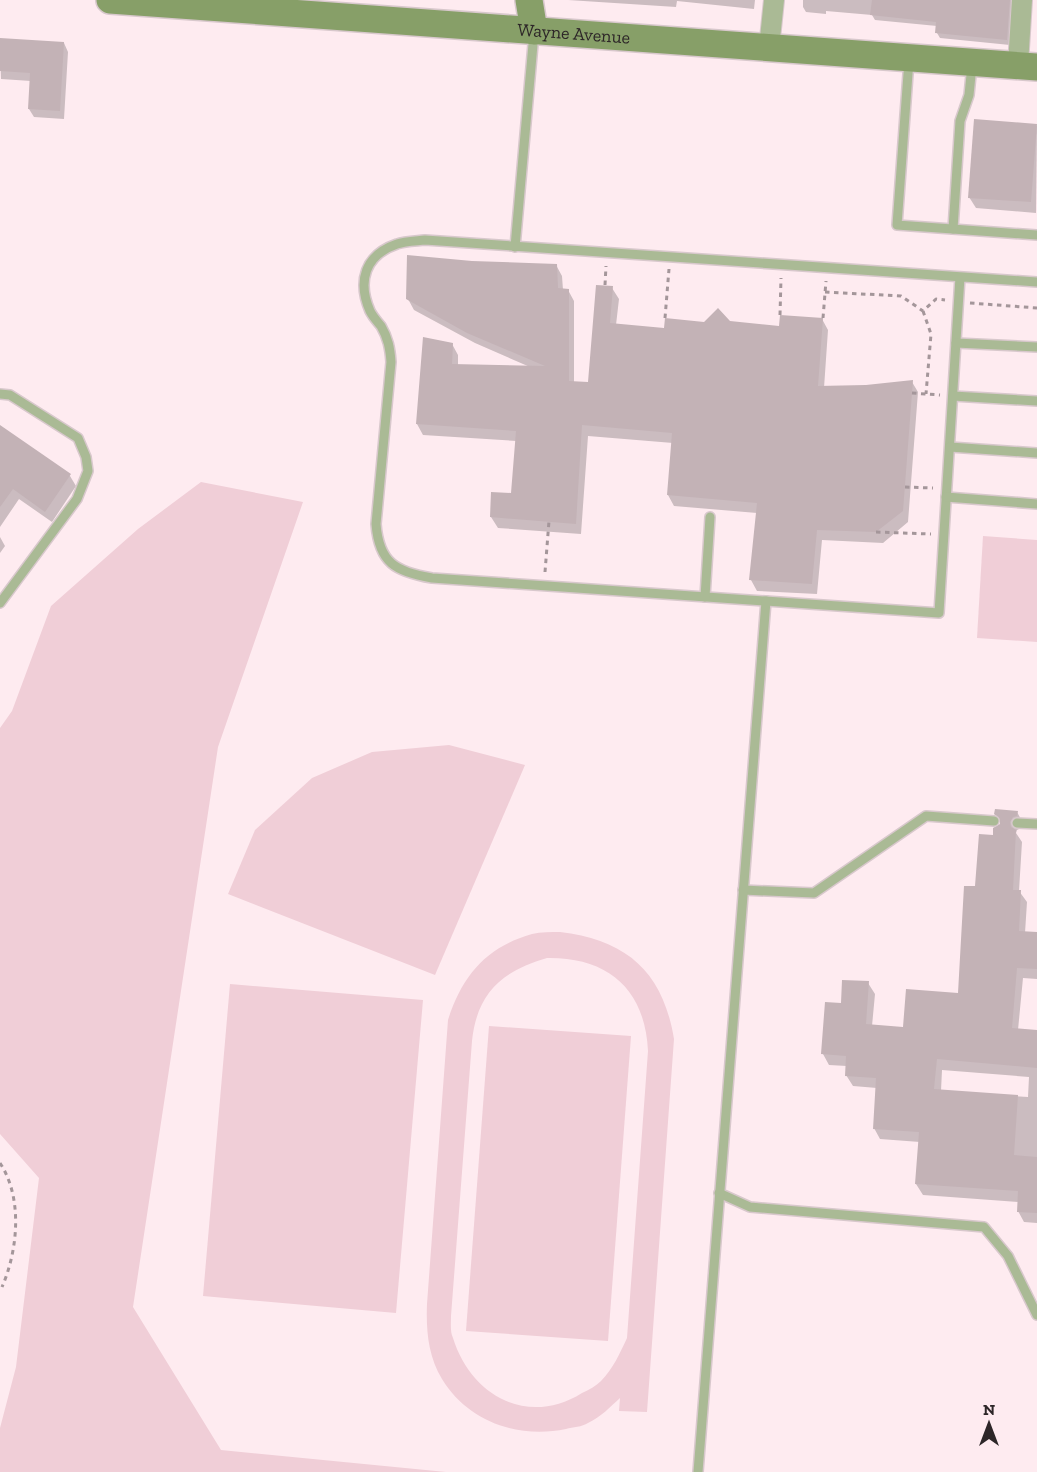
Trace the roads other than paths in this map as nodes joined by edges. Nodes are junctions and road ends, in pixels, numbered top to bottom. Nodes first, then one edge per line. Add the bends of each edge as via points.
1 (110, 0) edge
2 (529, 0) edge
3 (774, 0) edge
4 (1022, 0) edge
5 (276, 6) edge
6 (534, 31) junction
7 (769, 48) junction
8 (909, 58) junction
9 (973, 62) junction
10 (1027, 66) edge
11 (953, 229) junction
12 (1037, 235) edge
13 (514, 247) junction
14 (960, 277) junction
15 (1037, 282) edge
16 (956, 343) junction
17 (1037, 348) edge
18 (0, 394) edge
19 (953, 396) junction
20 (1037, 401) edge
21 (950, 447) junction
22 (1037, 453) edge
23 (947, 493) junction
24 (1037, 504) edge
25 (710, 517) dead end
26 (705, 597) junction
27 (766, 601) junction
28 (0, 603) edge
29 (994, 821) dead end
30 (1017, 823) dead end
31 (1037, 824) edge
32 (743, 890) junction
33 (719, 1193) junction
34 (1037, 1315) edge
35 (698, 1472) edge

1 - 5 main road, Wayne Avenue
2 - 6 main road
3 - 7 street
4 - 10 street
5 - 6 main road, Wayne Avenue
6 - 7 main road, Wayne Avenue
6 - 13 lane
7 - 8 main road, Wayne Avenue
8 - 9 main road, Wayne Avenue
8 - 11 lane via 897,225
9 - 10 main road, Wayne Avenue
9 - 11 lane via 969,95 960,121
11 - 12 lane
13 - 14 lane
13 - 26 lane via 425,240 399,243 380,252 368,264 363,293 390,345 392,362 376,524 377,541 385,556 395,568 432,578
14 - 15 lane
14 - 16 lane
16 - 17 lane
16 - 19 lane
18 - 28 lane via 10,395 78,438 88,471 77,499
19 - 20 lane
19 - 21 lane
21 - 22 lane
21 - 23 lane
23 - 24 lane
23 - 27 lane via 939,613
25 - 26 lane
26 - 27 lane
27 - 32 lane
29 - 32 lane via 926,816 814,893
30 - 31 lane
32 - 33 lane
33 - 34 lane via 750,1207 984,1227 1008,1256
33 - 35 lane

